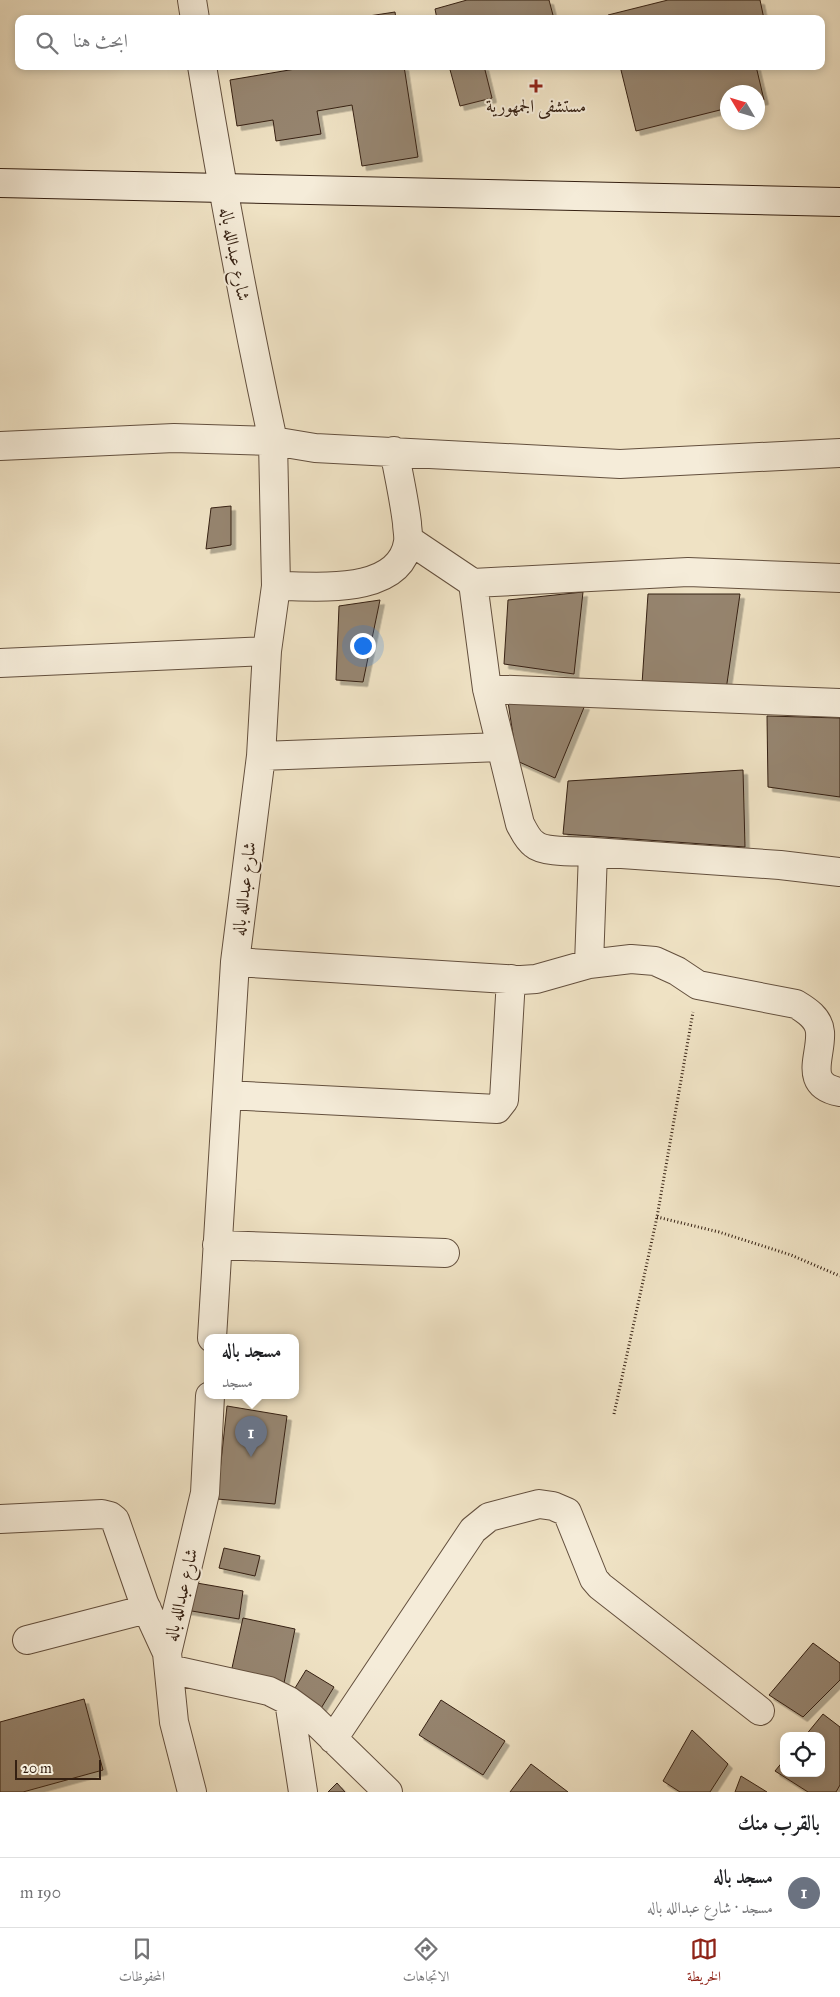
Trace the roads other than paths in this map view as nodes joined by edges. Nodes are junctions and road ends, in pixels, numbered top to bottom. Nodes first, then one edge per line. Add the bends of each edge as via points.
1 (192, 0) edge
2 (194, 15) edge
3 (203, 70) edge
4 (0, 183) edge
5 (222, 189) junction
6 (840, 202) edge
7 (273, 441) junction
8 (0, 446) edge
9 (394, 451) junction
10 (840, 454) edge
11 (409, 540) junction
12 (840, 578) edge
13 (472, 583) junction
14 (276, 586) junction
15 (268, 652) junction
16 (0, 663) edge
17 (487, 689) junction
18 (840, 704) edge
19 (501, 747) junction
20 (261, 756) junction
21 (593, 852) junction
22 (840, 872) edge
23 (236, 962) junction
24 (589, 964) junction
25 (511, 979) junction
26 (840, 1092) edge
27 (227, 1095) junction
28 (217, 1245) junction
29 (445, 1252) dead end
30 (212, 1334) edge
31 (210, 1399) edge
32 (0, 1519) edge
33 (147, 1610) junction
34 (27, 1640) dead end
35 (168, 1661) junction
36 (289, 1701) junction
37 (760, 1711) dead end
38 (333, 1739) junction
39 (192, 1792) edge
40 (303, 1792) edge
41 (388, 1792) edge

1 - 2 street
3 - 5 street, شارع عبدالله باله
4 - 5 street
5 - 6 street
5 - 7 street, شارع عبدالله باله
7 - 8 street via 174,438
7 - 9 street via 315,448
7 - 14 street, شارع عبدالله باله
9 - 10 street via 620,464
9 - 11 street
11 - 13 street
11 - 14 street via 404,556 395,568 361,584 346,587
12 - 13 street via 688,572
13 - 17 street
14 - 15 street, شارع عبدالله باله
15 - 16 street
15 - 20 street, شارع عبدالله باله
17 - 18 street
17 - 19 street
19 - 20 street
19 - 21 street via 520,824 526,836 543,849
20 - 23 street, شارع عبدالله باله
21 - 22 street
21 - 24 street
23 - 25 street
23 - 27 street, شارع عبدالله باله
24 - 25 street via 536,980
24 - 26 street via 631,959 655,961 698,985 796,1004 810,1012 820,1031 817,1078 823,1085
25 - 27 street via 504,1100 497,1110
27 - 28 street, شارع عبدالله باله
28 - 29 street
28 - 30 street, شارع عبدالله باله
31 - 35 street, شارع عبدالله باله via 205,1493
32 - 33 street via 110,1516 115,1520
33 - 34 street
33 - 35 street
35 - 36 street via 269,1691
35 - 39 street, شارع عبدالله باله via 174,1722
36 - 38 street
36 - 40 street
37 - 38 street via 600,1586 594,1579 567,1512 539,1504 489,1517 473,1530
38 - 41 street

